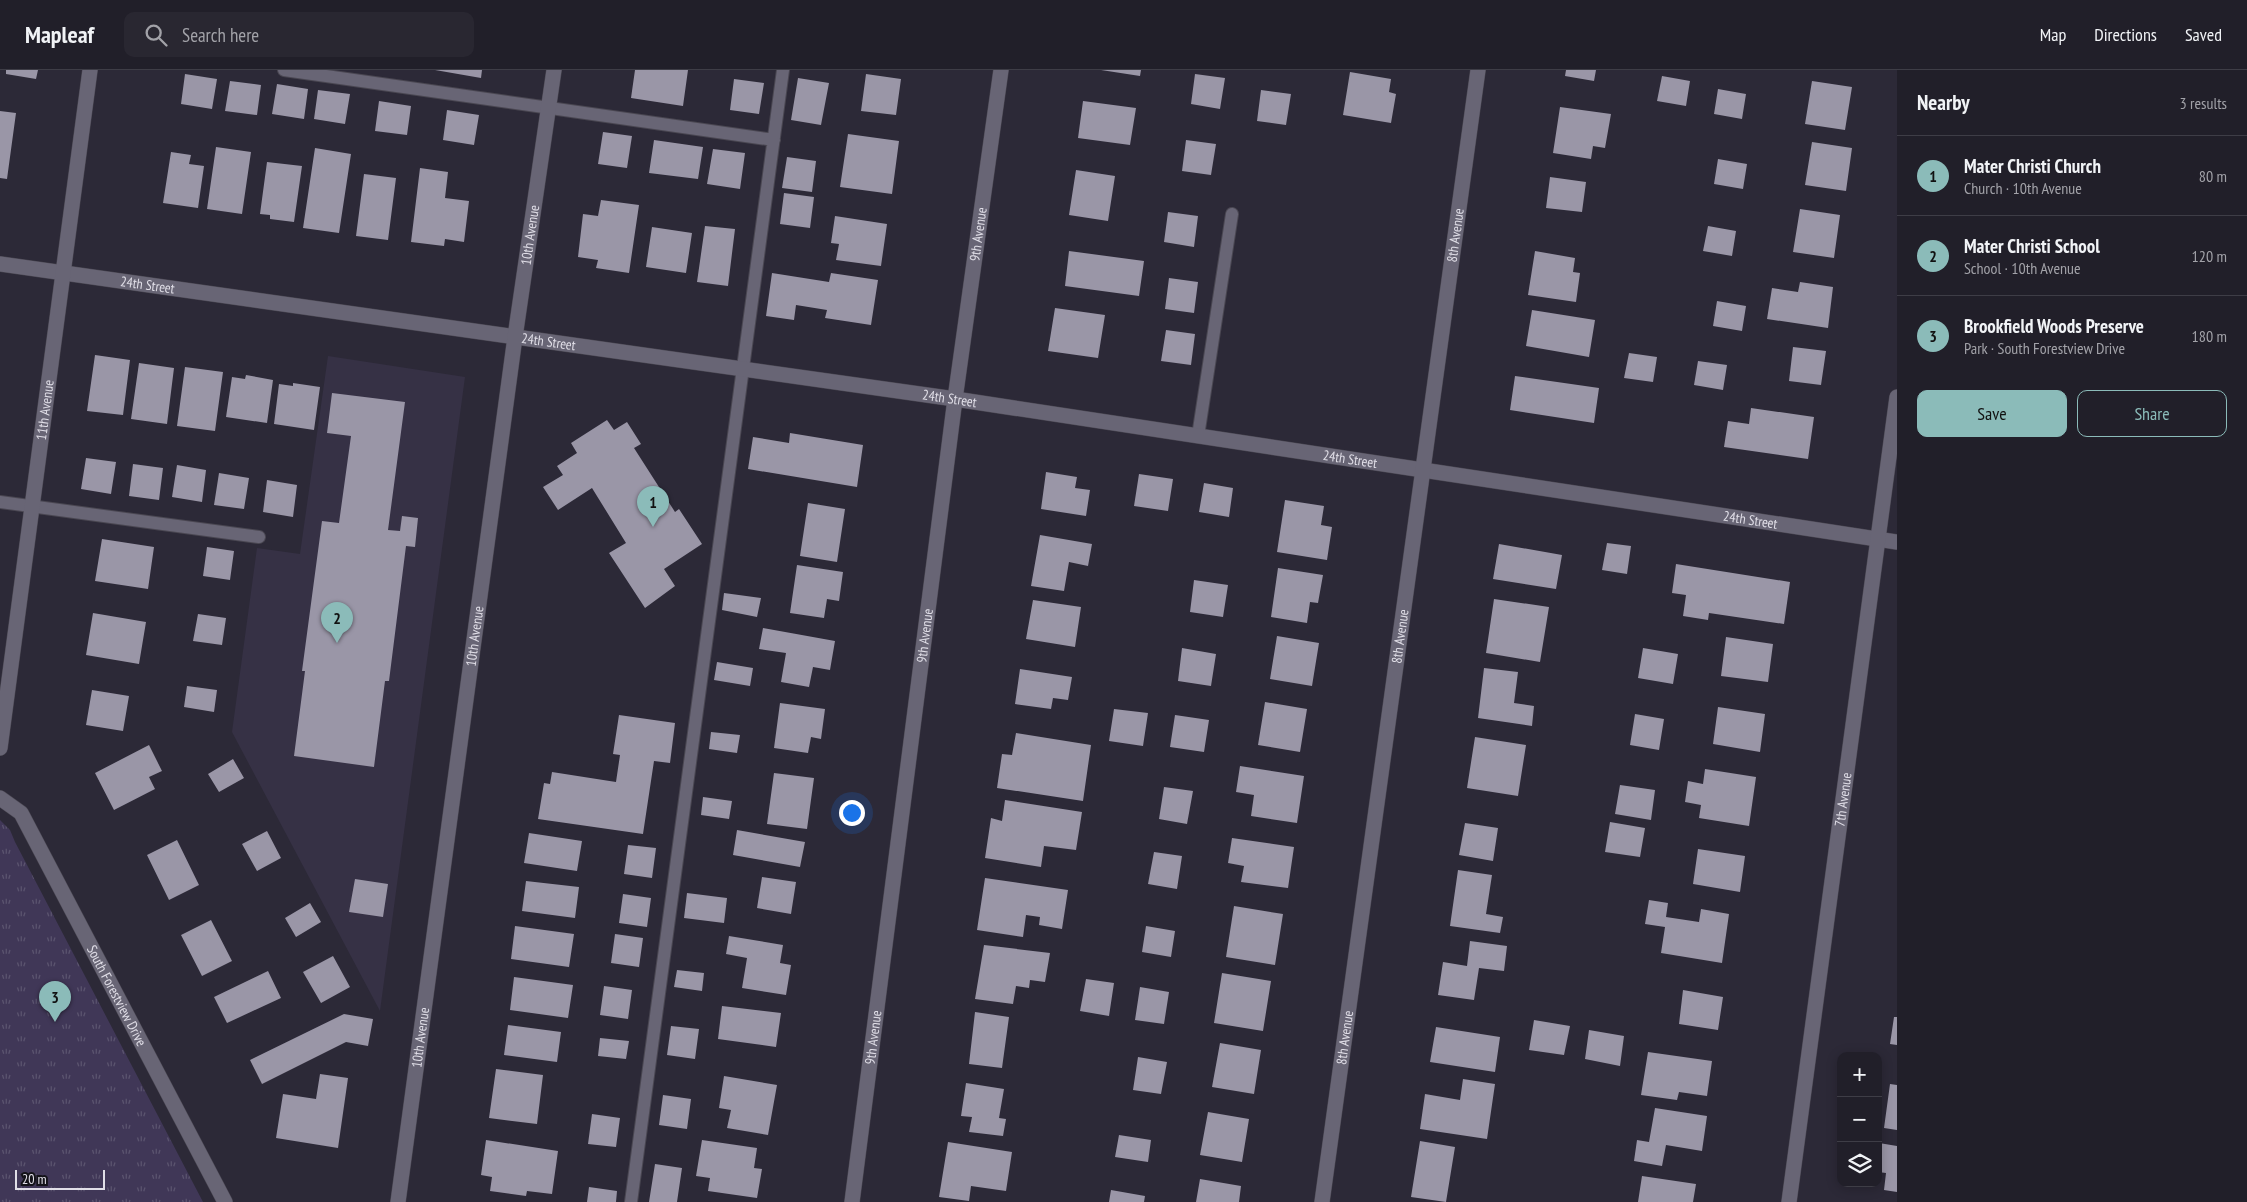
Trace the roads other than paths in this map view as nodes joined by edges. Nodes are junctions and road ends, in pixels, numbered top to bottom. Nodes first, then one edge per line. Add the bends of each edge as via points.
1 (90, 70) edge
2 (284, 70) edge
3 (554, 70) edge
4 (784, 70) edge
5 (1000, 70) edge
6 (1478, 70) edge
7 (319, 72) edge
8 (548, 109) junction
9 (774, 140) junction
10 (1232, 214) dead end
11 (0, 264) edge
12 (63, 273) junction
13 (515, 337) junction
14 (744, 369) junction
15 (1897, 397) edge
16 (955, 399) junction
17 (1198, 436) junction
18 (1423, 470) junction
19 (0, 502) edge
20 (32, 506) junction
21 (259, 538) dead end
22 (1877, 538) junction
23 (1897, 542) edge
24 (0, 748) edge
25 (0, 798) edge
26 (224, 1202) edge
27 (398, 1202) edge
28 (631, 1202) edge
29 (852, 1202) edge
30 (1322, 1202) edge
31 (1789, 1202) edge

1 - 12 street, 11th Avenue
2 - 7 lane
3 - 8 street, 10th Avenue
4 - 9 lane
5 - 16 street, 9th Avenue
6 - 18 street, 8th Avenue
7 - 8 lane
8 - 9 lane
8 - 13 street, 10th Avenue
9 - 14 lane
10 - 17 lane
11 - 12 street, 24th Street
12 - 13 street, 24th Street
12 - 20 street, 11th Avenue
13 - 14 street, 24th Street
13 - 27 street, 10th Avenue
14 - 16 street, 24th Street
14 - 28 lane
15 - 22 street, 7th Avenue
16 - 17 street, 24th Street
16 - 29 street, 9th Avenue
17 - 18 street, 24th Street
18 - 22 street, 24th Street
18 - 30 street, 8th Avenue
19 - 20 lane
20 - 21 lane
20 - 24 street, 11th Avenue
22 - 23 street, 24th Street
22 - 31 street, 7th Avenue
25 - 26 street, South Forestview Drive via 21,813

